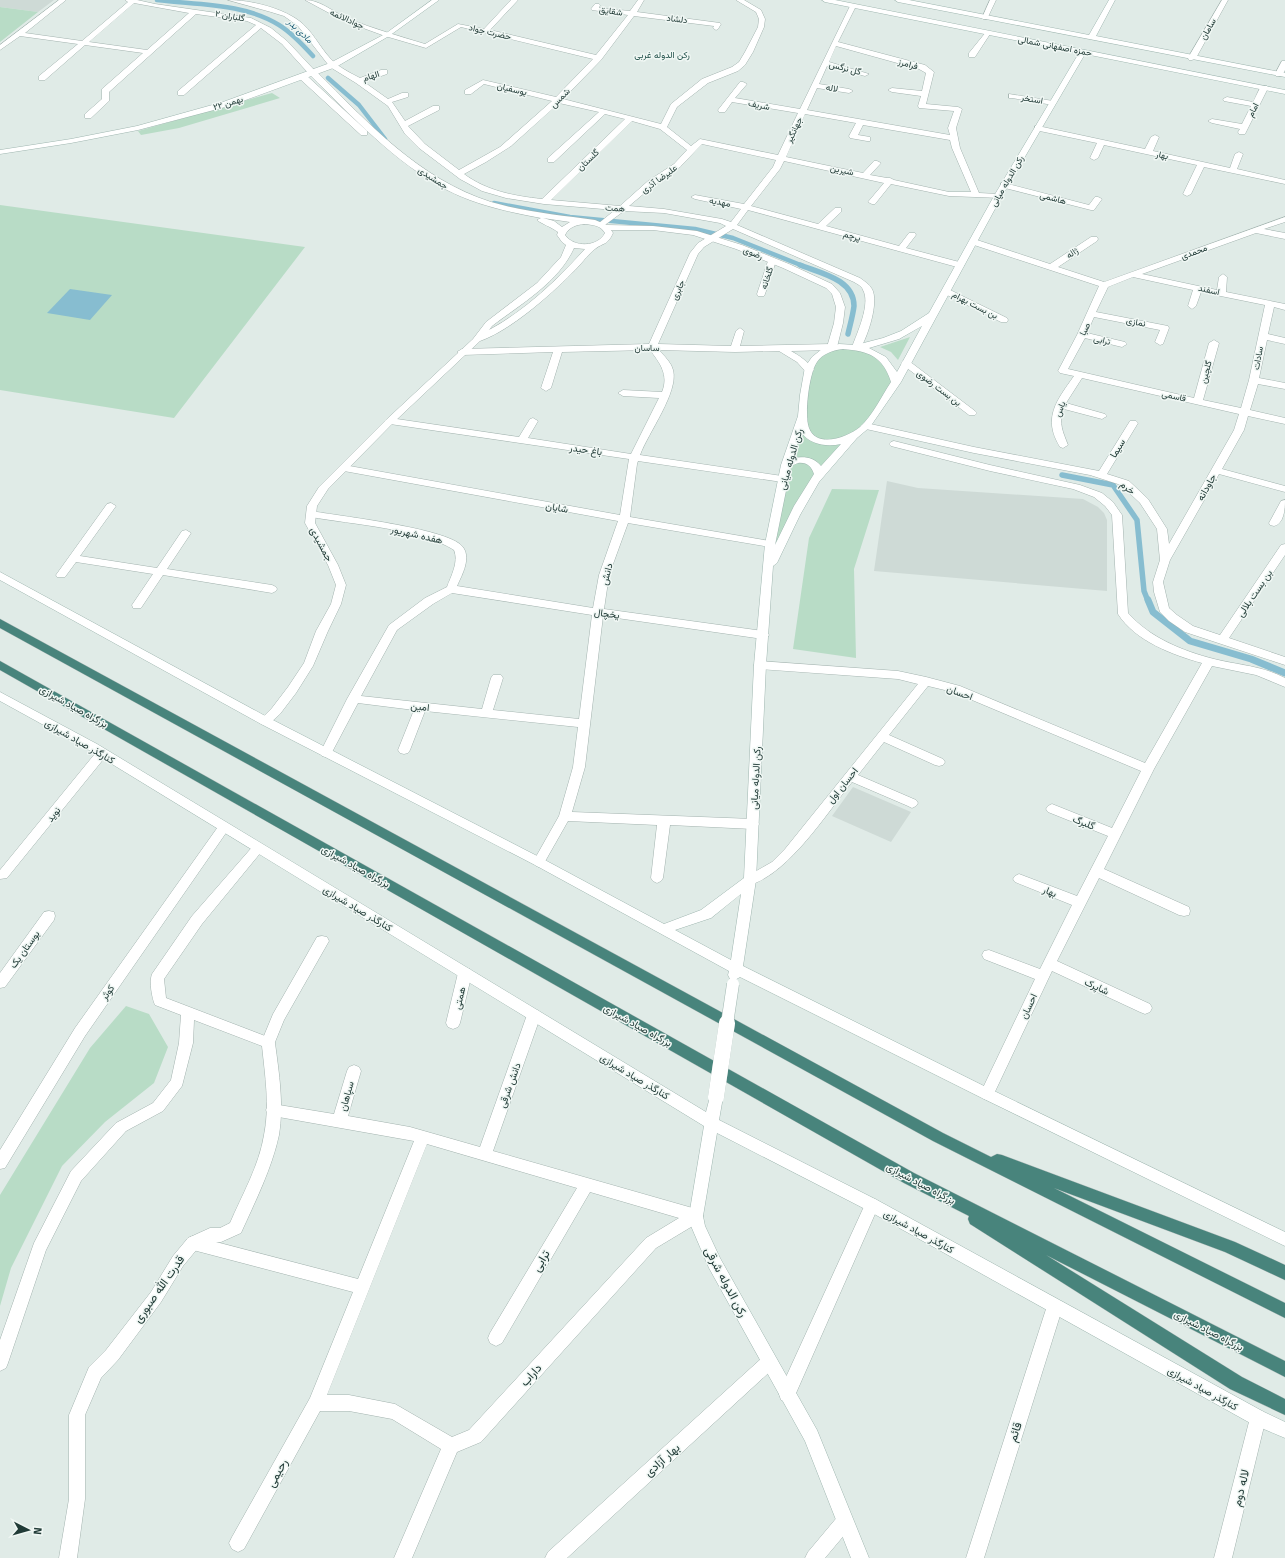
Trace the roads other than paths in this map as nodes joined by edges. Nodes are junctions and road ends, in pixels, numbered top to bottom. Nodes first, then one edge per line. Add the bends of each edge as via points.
1 (63, 0) edge
2 (231, 0) edge
3 (308, 0) edge
4 (436, 0) edge
5 (515, 0) edge
6 (640, 0) edge
7 (739, 0) edge
8 (825, 0) edge
9 (898, 0) edge
10 (993, 0) edge
11 (1112, 0) edge
12 (1225, 0) edge
13 (130, 1) edge
14 (915, 4) junction
15 (597, 5) dead end
16 (853, 6) junction
17 (195, 11) junction
18 (954, 11) junction
19 (682, 12) dead end
20 (632, 14) junction
21 (895, 14) junction
22 (985, 18) junction
23 (676, 19) junction
24 (942, 23) junction
25 (261, 25) junction
26 (672, 26) dead end
27 (716, 28) dead end
28 (486, 30) junction
29 (988, 33) junction
30 (20, 34) junction
31 (387, 35) junction
32 (1091, 38) junction
33 (86, 42) junction
34 (834, 43) junction
35 (0, 48) edge
36 (149, 52) junction
37 (1083, 52) junction
38 (972, 55) dead end
39 (598, 58) junction
40 (1192, 58) junction
41 (825, 63) junction
42 (1285, 63) edge
43 (333, 65) junction
44 (384, 72) dead end
45 (313, 73) junction
46 (865, 74) dead end
47 (1282, 75) edge
48 (303, 77) junction
49 (42, 78) dead end
50 (511, 78) dead end
51 (358, 81) junction
52 (743, 84) dead end
53 (814, 85) junction
54 (501, 86) junction
55 (1264, 88) junction
56 (892, 90) dead end
57 (849, 91) dead end
58 (468, 92) dead end
59 (1285, 92) edge
60 (181, 93) dead end
61 (925, 94) junction
62 (406, 95) dead end
63 (1012, 96) dead end
64 (730, 99) junction
65 (1227, 99) dead end
66 (559, 100) junction
67 (387, 102) junction
68 (1053, 103) junction
69 (1255, 105) junction
70 (436, 108) dead end
71 (722, 110) dead end
72 (604, 111) junction
73 (802, 113) junction
74 (88, 116) dead end
75 (631, 118) junction
76 (861, 122) junction
77 (403, 125) junction
78 (368, 126) junction
79 (663, 127) junction
80 (359, 128) junction
81 (1038, 128) junction
82 (1207, 131) dead end
83 (1155, 137) dead end
84 (954, 138) junction
85 (867, 139) dead end
86 (1102, 142) junction
87 (691, 150) junction
88 (0, 152) edge
89 (1148, 152) junction
90 (1239, 154) dead end
91 (781, 157) junction
92 (1094, 158) dead end
93 (551, 160) dead end
94 (877, 163) dead end
95 (1202, 163) junction
96 (1233, 170) junction
97 (459, 173) junction
98 (866, 175) junction
99 (890, 180) junction
100 (1285, 182) edge
101 (1004, 185) junction
102 (1187, 194) dead end
103 (976, 195) junction
104 (998, 196) junction
105 (694, 198) dead end
106 (1098, 199) dead end
107 (544, 202) junction
108 (872, 202) dead end
109 (745, 207) junction
110 (624, 208) junction
111 (838, 210) dead end
112 (1285, 219) edge
113 (584, 222) junction
114 (733, 225) junction
115 (604, 226) junction
116 (820, 227) junction
117 (1255, 230) junction
118 (562, 231) junction
119 (912, 235) dead end
120 (1285, 236) edge
121 (712, 238) junction
122 (1094, 239) dead end
123 (974, 242) junction
124 (571, 244) junction
125 (593, 246) junction
126 (901, 249) junction
127 (772, 261) junction
128 (960, 265) junction
129 (1050, 268) junction
130 (1133, 275) junction
131 (1223, 277) dead end
132 (1104, 285) junction
133 (1198, 288) junction
134 (946, 291) junction
135 (1221, 293) junction
136 (762, 294) dead end
137 (526, 296) junction
138 (535, 300) junction
139 (1270, 303) junction
140 (1192, 306) dead end
141 (1285, 307) edge
142 (934, 312) junction
143 (1092, 314) junction
144 (1004, 320) dead end
145 (740, 331) dead end
146 (1082, 335) junction
147 (1263, 336) junction
148 (476, 341) junction
149 (1285, 341) edge
150 (1160, 342) dead end
151 (1214, 343) dead end
152 (1122, 344) dead end
153 (652, 347) junction
154 (778, 347) junction
155 (832, 347) junction
156 (857, 347) junction
157 (735, 348) junction
158 (558, 350) junction
159 (462, 352) junction
160 (906, 363) junction
161 (809, 370) junction
162 (1063, 371) joint
163 (1079, 375) junction
164 (1254, 380) junction
165 (896, 382) junction
166 (1285, 386) edge
167 (546, 388) dead end
168 (623, 393) dead end
169 (665, 395) junction
170 (1198, 402) junction
171 (1061, 405) junction
172 (1245, 412) junction
173 (972, 413) dead end
174 (1102, 416) dead end
175 (801, 418) junction
176 (390, 421) junction
177 (533, 421) dead end
178 (1132, 422) dead end
179 (1285, 422) edge
180 (866, 426) junction
181 (854, 436) junction
182 (522, 440) junction
183 (894, 444) dead end
184 (1063, 445) dead end
185 (635, 457) junction
186 (786, 465) junction
187 (344, 468) junction
188 (1216, 470) junction
189 (819, 474) junction
190 (1102, 474) junction
191 (782, 479) junction
192 (1285, 488) edge
193 (1285, 503) edge
194 (111, 506) dead end
195 (311, 514) junction
196 (624, 519) junction
197 (1274, 523) dead end
198 (186, 533) dead end
199 (770, 544) junction
200 (1285, 547) edge
201 (73, 558) junction
202 (1165, 560) junction
203 (768, 571) junction
204 (161, 572) junction
205 (0, 575) edge
206 (61, 575) dead end
207 (272, 589) dead end
208 (451, 589) junction
209 (137, 605) dead end
210 (598, 612) junction
211 (0, 623) edge
212 (763, 634) junction
213 (1222, 640) junction
214 (1209, 661) junction
215 (1285, 661) edge
216 (0, 665) edge
217 (760, 665) junction
218 (497, 678) dead end
219 (926, 681) junction
220 (1285, 683) edge
221 (0, 696) edge
222 (353, 699) junction
223 (421, 706) junction
224 (486, 713) junction
225 (265, 721) junction
226 (584, 724) junction
227 (881, 736) junction
228 (404, 750) dead end
229 (102, 753) junction
230 (326, 753) junction
231 (939, 762) dead end
232 (1148, 770) junction
233 (849, 776) junction
234 (912, 803) dead end
235 (1052, 809) dead end
236 (565, 816) junction
237 (664, 820) junction
238 (753, 824) junction
239 (224, 827) junction
240 (1115, 834) junction
241 (258, 848) junction
242 (540, 862) junction
243 (1096, 872) junction
244 (3, 875) dead end
245 (657, 878) dead end
246 (1019, 879) dead end
247 (750, 880) junction
248 (1080, 903) junction
249 (1184, 911) dead end
250 (49, 916) dead end
251 (663, 929) junction
252 (322, 941) dead end
253 (989, 955) dead end
254 (1049, 963) junction
255 (736, 969) junction
256 (465, 973) junction
257 (1043, 976) junction
258 (0, 983) edge
259 (734, 984) joint
260 (1146, 1008) dead end
261 (188, 1012) junction
262 (534, 1015) junction
263 (453, 1023) dead end
264 (268, 1043) junction
265 (354, 1071) dead end
266 (987, 1094) junction
267 (273, 1110) junction
268 (339, 1121) junction
269 (712, 1123) junction
270 (423, 1137) junction
271 (938, 1138) junction
272 (484, 1155) junction
273 (0, 1163) edge
274 (909, 1178) junction
275 (587, 1184) junction
276 (872, 1205) junction
277 (696, 1216) junction
278 (1285, 1239) edge
279 (192, 1243) junction
280 (1285, 1273) edge
281 (363, 1287) junction
282 (1055, 1306) junction
283 (1285, 1311) edge
284 (496, 1338) dead end
285 (769, 1362) junction
286 (0, 1363) edge
287 (1285, 1369) edge
288 (787, 1394) junction
289 (316, 1403) junction
290 (1285, 1407) edge
291 (1258, 1418) junction
292 (1285, 1430) edge
293 (451, 1446) junction
294 (845, 1521) junction
295 (238, 1543) dead end
296 (68, 1558) edge
297 (403, 1558) edge
298 (554, 1558) edge
299 (814, 1558) edge
300 (860, 1558) edge
301 (975, 1558) edge
302 (1223, 1558) edge

1 - 30 street
2 - 43 street, همت via 286,15 300,25
3 - 31 street, جوادالائمه via 346,20
4 - 31 street, ۲۲ بهمن
5 - 28 street
6 - 20 street, شمس
7 - 79 street via 759,11 762,19 761,27 749,52 735,69 704,81 674,106
8 - 16 street, حمزه اصفهانی شمالی
9 - 14 street, حمزه اصفهانی شمالی
10 - 22 street
11 - 32 street
12 - 40 street, سامان
13 - 17 street, گلباران ۲
13 - 33 street
14 - 18 street, حمزه اصفهانی شمالی
14 - 21 street via 918,10 915,12
15 - 20 street, شقایق via 594,9
16 - 21 street, حمزه اصفهانی شمالی
16 - 34 street, جهانگیر
17 - 25 street, گلباران ۲ via 249,19
17 - 36 street
18 - 22 street, حمزه اصفهانی شمالی
18 - 24 street via 942,12 936,16
19 - 23 street
20 - 23 street, دلشاد
20 - 39 street, شمس
21 - 24 street, حمزه اصفهانی شمالی
22 - 32 street, حمزه اصفهانی شمالی
23 - 26 street
23 - 27 street, دلشاد via 718,24
24 - 29 street, حمزه اصفهانی شمالی
25 - 45 street, گلباران ۲ via 285,41
25 - 60 street
28 - 31 street, حضرت جواد via 460,25 426,46
28 - 39 street, حضرت جواد
29 - 37 street, حمزه اصفهانی شمالی
29 - 38 street
30 - 33 street
30 - 35 street
31 - 43 street, ۲۲ بهمن
32 - 40 street, حمزه اصفهانی شمالی
33 - 36 street
33 - 49 street
34 - 41 street, جهانگیر
34 - 61 street, فرامرز via 922,67 930,72
36 - 74 street via 106,91 106,98
37 - 55 street, حمزه اصفهانی شمالی
37 - 68 street, رکن الدوله میانی
39 - 66 street, شمس
40 - 47 street, حمزه اصفهانی شمالی
41 - 46 street, گل نرگس
41 - 53 street, جهانگیر
42 - 47 street
43 - 45 street, ۲۲ بهمن
43 - 51 street, همت
44 - 51 street, الهام
45 - 48 street, ۲۲ بهمن
45 - 78 street, جمشیدی
48 - 80 street, جمشیدی
48 - 88 street, ۲۲ بهمن via 226,104 138,128
50 - 54 street
51 - 67 street, همت
52 - 64 street
53 - 57 street, لاله
53 - 73 street, جهانگیر
54 - 58 street, یوسفیان via 483,82
54 - 66 street, یوسفیان
55 - 59 street, حمزه اصفهانی شمالی
55 - 69 street, امام
56 - 61 street
61 - 84 street via 922,106 958,109 952,128
62 - 67 street
63 - 68 street, استخر
64 - 71 street
64 - 73 street, شریف
65 - 69 street
66 - 72 street
66 - 97 street, شمس via 492,156
67 - 77 street, همت
68 - 81 street, رکن الدوله میانی
69 - 82 street, امام via 1243,130 1214,118
70 - 77 street
72 - 75 street
72 - 93 street
73 - 76 street
73 - 91 street, جهانگیر
75 - 79 street
75 - 107 street, گلستان
76 - 84 street
76 - 85 street via 852,136
77 - 97 street, همت via 422,146
78 - 80 street
78 - 113 street, جمشیدی via 395,152 444,186 496,206
79 - 87 street
80 - 118 street, جمشیدی via 408,170 450,195 494,210 547,222
81 - 86 street, بهار
81 - 101 street, رکن الدوله میانی
83 - 89 street
84 - 103 street
86 - 89 street, بهار
86 - 92 street
87 - 91 street, شیرین via 700,141
87 - 110 street, علیرضا آذری via 676,168 652,182
89 - 95 street, بهار
90 - 96 street
91 - 98 street, شیرین
91 - 109 street, جهانگیر via 777,167
94 - 98 street
95 - 96 street, بهار
95 - 102 street
96 - 100 street, بهار
97 - 107 street, همت via 485,189 506,196
98 - 99 street, شیرین
99 - 103 street, شیرین via 949,194
99 - 108 street
101 - 104 street, رکن الدوله میانی
101 - 106 street, هاشمی via 1091,208
103 - 104 street, شیرین
104 - 123 street, رکن الدوله میانی
105 - 109 street, مهدیه
107 - 110 street, همت
109 - 114 street, جهانگیر
109 - 116 street, پرچم
110 - 114 street, همت via 687,214
110 - 115 street, علیرضا آذری
111 - 116 street
112 - 117 street, محمدی
113 - 115 street, جمشیدی
113 - 118 street via 570,224
114 - 121 street, جهانگیر
114 - 156 street, همت via 864,285 871,297
115 - 121 street, رضوی via 668,229 694,232
115 - 125 street via 609,233 608,237
116 - 126 street, پرچم
117 - 120 street
117 - 130 street, محمدی
118 - 124 street via 562,238
119 - 126 street
121 - 127 street, رضوی
121 - 153 street, جابری via 694,253
122 - 129 street, ژاله
123 - 128 street, رکن الدوله میانی
123 - 129 street
124 - 125 street
124 - 137 street via 557,268
125 - 138 street via 562,280
126 - 128 street, پرچم
127 - 136 street, گلخانه
127 - 155 street, رضوی via 829,286 839,295 840,320
128 - 134 street, رکن الدوله میانی
129 - 132 street
130 - 132 street, محمدی
130 - 133 street, اسفند
131 - 135 street
132 - 143 street, صبا
133 - 135 street, اسفند
133 - 140 street
134 - 142 street, رکن الدوله میانی
134 - 144 street, بن بست بهرام
135 - 139 street, اسفند
137 - 138 street
137 - 148 street via 489,324
138 - 148 street via 499,329
139 - 141 street, اسفند
139 - 147 street, سادات
142 - 156 street, رکن الدوله میانی via 917,326 900,335
142 - 160 street, رکن الدوله میانی
143 - 146 street, صبا
143 - 150 street, نمازی via 1165,328
145 - 157 street
146 - 152 street, ترابی
146 - 162 street, صبا
147 - 149 street
147 - 164 street, سادات
148 - 159 street, جمشیدی
151 - 170 street, گلچین
153 - 157 street, ساسان
153 - 158 street, ساسان
153 - 169 street, دانش via 670,370 670,381
154 - 155 street, ساسان
154 - 157 street, ساسان
154 - 161 street via 800,360
155 - 156 street
155 - 161 street via 813,361
156 - 165 street via 872,352 887,362
158 - 159 street, ساسان
158 - 167 street
159 - 176 street, جمشیدی
160 - 165 street, رکن الدوله میانی
160 - 173 street, بن بست رضوی
161 - 175 street
162 - 163 street, قاسمی
163 - 170 street, قاسمی
163 - 171 street, یاس
164 - 166 street
164 - 172 street, سادات
165 - 180 street
168 - 169 street
169 - 185 street, دانش
170 - 172 street, قاسمی
171 - 174 street
171 - 184 street, یاس via 1056,419 1056,429
172 - 179 street, قاسمی
172 - 188 street, جاودانه via 1239,430
175 - 181 street via 807,434 815,440 838,442
175 - 186 street, رکن الدوله میانی
176 - 182 street, باغ حیدر
176 - 187 street, جمشیدی
177 - 182 street
178 - 190 street, سیما
180 - 181 street
180 - 190 street, خرم
181 - 189 street, رکن الدوله میانی
182 - 185 street, باغ حیدر
183 - 214 street via 1076,486 1098,495 1117,515 1123,614 1129,623 1148,636
185 - 191 street, باغ حیدر
185 - 196 street, دانش
186 - 189 street via 793,460 806,460 816,466
186 - 191 street, رکن الدوله میانی
187 - 195 street, جمشیدی via 324,487 312,506
187 - 196 street, شایان
188 - 192 street
188 - 202 street, جاودانه
189 - 203 street, رکن الدوله میانی via 793,517
190 - 202 street, خرم via 1125,483 1144,501 1162,529
191 - 199 street, رکن الدوله میانی
193 - 197 street
194 - 201 street
195 - 208 street, هفده شهریور via 451,542 458,548 460,563
195 - 225 street, جمشیدی via 310,523 341,585 336,604 309,663 276,711
196 - 199 street, شایان
196 - 210 street, دانش via 604,575
198 - 204 street
199 - 203 street, رکن الدوله میانی
200 - 213 street, بن بست بلالی
201 - 204 street
201 - 206 street
202 - 213 street, خرم via 1158,582 1164,609 1189,629
203 - 212 street, رکن الدوله میانی
204 - 207 street
204 - 209 street
205 - 225 street
208 - 210 street, یخچال
208 - 222 street via 429,601 393,628
210 - 212 street, یخچال
210 - 226 street, دانش
211 - 271 highway
212 - 217 street, رکن الدوله میانی
213 - 215 street, خرم
214 - 220 street via 1244,668
214 - 232 street, احسان
216 - 274 highway, بزرگراه صیاد شیرازی
217 - 219 street, احسان via 898,675
217 - 238 street, رکن الدوله میانی
218 - 224 street
219 - 227 street, احسان اول
219 - 232 street, احسان via 956,689
221 - 229 street, کنارگذر صیاد شیرازی
222 - 223 street, امین
222 - 230 street
223 - 224 street, امین
223 - 228 street
224 - 226 street, امین
225 - 230 street
226 - 236 street, دانش via 578,767
227 - 231 street
227 - 233 street, احسان اول
229 - 239 street, کنارگذر صیاد شیرازی
229 - 244 street, نوید
230 - 242 street
232 - 240 street, احسان
233 - 234 street
233 - 247 street, احسان اول via 776,865
235 - 240 street, گلبرگ
236 - 237 street
236 - 242 street, دانش
237 - 238 street
237 - 245 street
238 - 247 street, رکن الدوله میانی
239 - 241 street, کنارگذر صیاد شیرازی
239 - 273 street, کوثر via 80,1032
240 - 243 street, احسان
241 - 256 street, کنارگذر صیاد شیرازی
241 - 261 street via 197,920 157,978 160,1001
242 - 251 street
243 - 248 street, احسان
243 - 249 street
246 - 248 street, بهار
247 - 251 street, احسان اول via 706,914
247 - 255 street, رکن الدوله میانی
248 - 254 street, احسان
250 - 258 street, بوستان یک
251 - 255 street
252 - 264 street via 278,1018
253 - 257 street
254 - 257 street, احسان
254 - 260 street, شاپرک
255 - 259 street, رکن الدوله میانی
255 - 266 street
256 - 262 street, کنارگذر صیاد شیرازی
256 - 263 street, همتی
257 - 266 street, احسان
259 - 269 street, رکن الدوله شرقی, bridge
261 - 264 street
261 - 286 street via 186,1043 178,1082 158,1106 122,1127 76,1176 39,1248
262 - 269 street, کنارگذر صیاد شیرازی
262 - 272 street, دانش شرقی
264 - 267 street, قدرت الله صبوری via 273,1082
265 - 268 street, سپاهان
266 - 278 street
267 - 268 street
267 - 279 street, قدرت الله صبوری via 269,1145 236,1228
268 - 270 street
269 - 276 street, کنارگذر صیاد شیرازی
269 - 277 street, رکن الدوله شرقی
270 - 272 street
270 - 281 street, رحیمی
271 - 280 highway via 1230,1247
271 - 283 highway
272 - 275 street
274 - 287 highway, بزرگراه صیاد شیرازی
274 - 290 highway via 1236,1383
275 - 277 street
275 - 284 street, ترابی
276 - 282 street, کنارگذر صیاد شیرازی
276 - 288 street
277 - 285 street, رکن الدوله شرقی via 714,1263
277 - 293 street, داراب via 651,1243 475,1436
279 - 281 street
279 - 296 street, قدرت الله صبوری via 156,1297 95,1373 77,1415 77,1499
281 - 289 street, رحیمی
282 - 291 street, کنارگذر صیاد شیرازی
282 - 301 street, قائم
285 - 288 street, رکن الدوله شرقی
285 - 298 street, بهار آزادی
288 - 294 street, رکن الدوله شرقی via 810,1436
289 - 293 street via 349,1403 395,1412
289 - 295 street, رحیمی
291 - 292 street, کنارگذر صیاد شیرازی
291 - 302 street, لاله دوم
293 - 297 street
294 - 299 street
294 - 300 street, رکن الدوله شرقی

